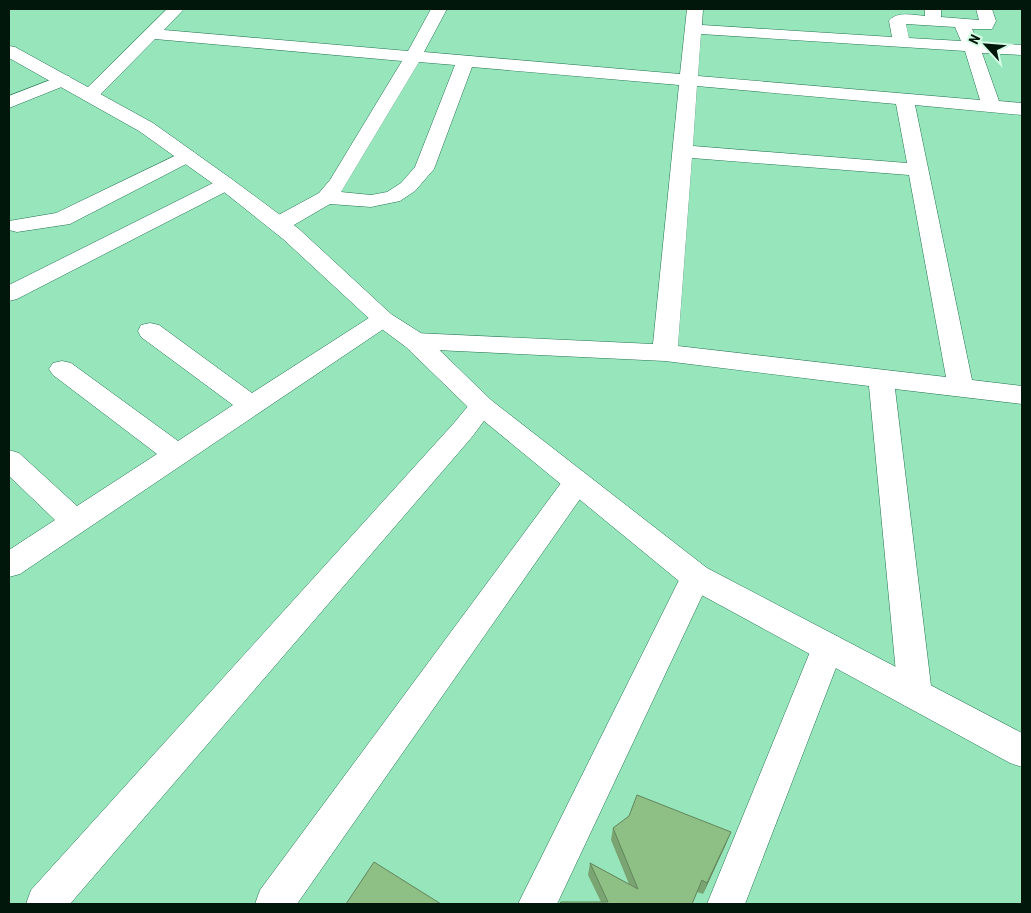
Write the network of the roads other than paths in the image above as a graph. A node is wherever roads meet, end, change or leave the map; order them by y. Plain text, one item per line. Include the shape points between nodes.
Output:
1 (176, 9) edge
2 (439, 9) edge
3 (984, 9) edge
4 (933, 15) edge
5 (694, 19) edge
6 (961, 23) junction
7 (151, 34) junction
8 (902, 42) junction
9 (972, 47) junction
10 (1022, 50) edge
11 (12, 57) edge
12 (413, 57) junction
13 (464, 62) junction
14 (63, 80) junction
15 (689, 81) junction
16 (90, 95) junction
17 (904, 99) junction
18 (9, 103) edge
19 (991, 106) junction
20 (1022, 108) edge
21 (682, 151) junction
22 (187, 156) junction
23 (918, 170) junction
24 (226, 184) junction
25 (326, 197) junction
26 (279, 224) junction
27 (11, 226) edge
28 (9, 294) edge
29 (384, 319) junction
30 (150, 331) dead end
31 (415, 341) junction
32 (664, 353) junction
33 (62, 369) dead end
34 (881, 378) junction
35 (961, 388) junction
36 (1022, 395) edge
37 (251, 405) junction
38 (482, 406) junction
39 (177, 454) junction
40 (9, 460) edge
41 (577, 482) junction
42 (75, 521) junction
43 (9, 565) edge
44 (696, 576) junction
45 (828, 647) junction
46 (915, 694) junction
47 (1022, 751) edge
48 (45, 904) edge
49 (274, 904) edge
50 (537, 904) edge
51 (726, 904) edge

1 - 7 street
2 - 12 street
3 - 6 street via 986,25
4 - 6 street
4 - 8 street via 897,21
5 - 8 street
5 - 15 street
6 - 9 street
7 - 12 street
7 - 16 street
8 - 9 street
9 - 10 street
9 - 19 street
11 - 14 street
12 - 13 street
12 - 25 street via 338,183
13 - 15 street
13 - 25 street via 424,169 408,187 393,196 371,201
14 - 16 street
14 - 18 street
15 - 17 street
15 - 21 street
16 - 22 street via 146,127
17 - 19 street
17 - 23 street
19 - 20 street
21 - 23 street
21 - 32 street
22 - 24 street
22 - 27 street via 62,219
23 - 35 street
24 - 26 street
24 - 28 street
25 - 26 street
26 - 29 street
29 - 31 street
29 - 37 street
30 - 37 street
31 - 32 street
31 - 38 street
32 - 34 street
33 - 39 street
34 - 35 street
34 - 46 street
35 - 36 street
37 - 39 street
38 - 41 street
38 - 48 street
39 - 42 street
40 - 42 street
41 - 44 street
41 - 49 street
42 - 43 street
44 - 45 street
44 - 50 street
45 - 46 street
45 - 51 street
46 - 47 street

